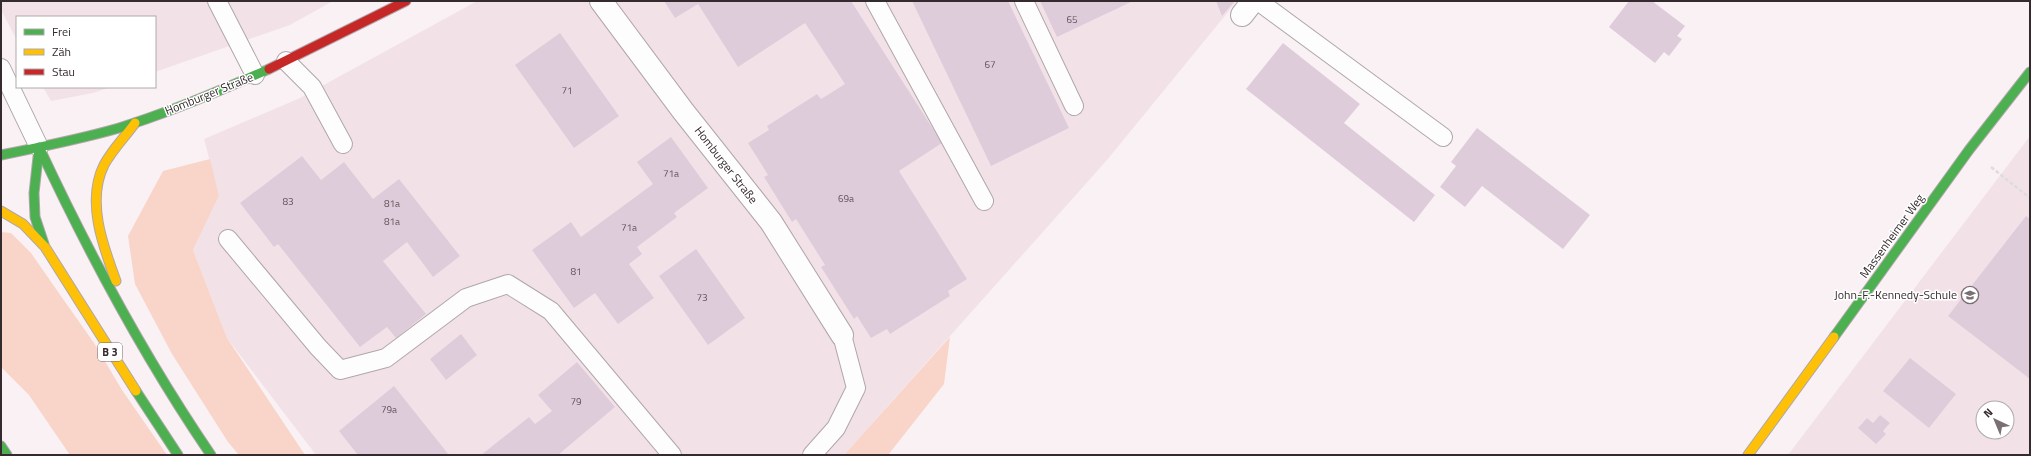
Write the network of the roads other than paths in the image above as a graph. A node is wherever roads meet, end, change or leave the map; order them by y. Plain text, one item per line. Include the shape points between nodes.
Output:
1 (217, 1) edge
2 (406, 1) edge
3 (601, 1) edge
4 (874, 1) edge
5 (1024, 1) edge
6 (1251, 6) edge
7 (286, 61) junction
8 (1, 68) edge
9 (2030, 72) edge
10 (255, 75) junction
11 (1074, 106) dead end
12 (134, 123) junction
13 (1443, 137) dead end
14 (343, 144) dead end
15 (39, 147) junction
16 (1, 155) edge
17 (984, 201) dead end
18 (1, 211) edge
19 (228, 239) dead end
20 (45, 247) junction
21 (842, 335) joint
22 (145, 353) junction
23 (1, 446) edge
24 (7, 455) edge
25 (178, 455) edge
26 (211, 455) edge
27 (672, 455) edge
28 (812, 455) edge
29 (1748, 455) edge

1 - 10 lane
2 - 7 main road, Homburger Straße via 340,37
3 - 21 street, Homburger Straße via 683,111 771,222
4 - 17 lane
5 - 11 lane
6 - 13 lane
7 - 10 main road, Homburger Straße
7 - 14 lane via 312,88
8 - 15 lane
9 - 29 main road, Massenheimer Weg via 1969,150
10 - 12 main road, Homburger Straße
12 - 15 main road, Homburger Straße
12 - 22 main road via 104,166 97,188 98,213 102,239 110,264
15 - 16 main road, Homburger Straße
15 - 20 main road, B 3 via 34,199 35,217
15 - 22 main road via 101,277
18 - 20 main road, B 3 via 23,224
19 - 27 lane via 340,370 386,358 466,298 508,284 551,311
20 - 25 main road, B 3
21 - 28 lane via 856,388 836,428
22 - 26 main road
23 - 24 main road

